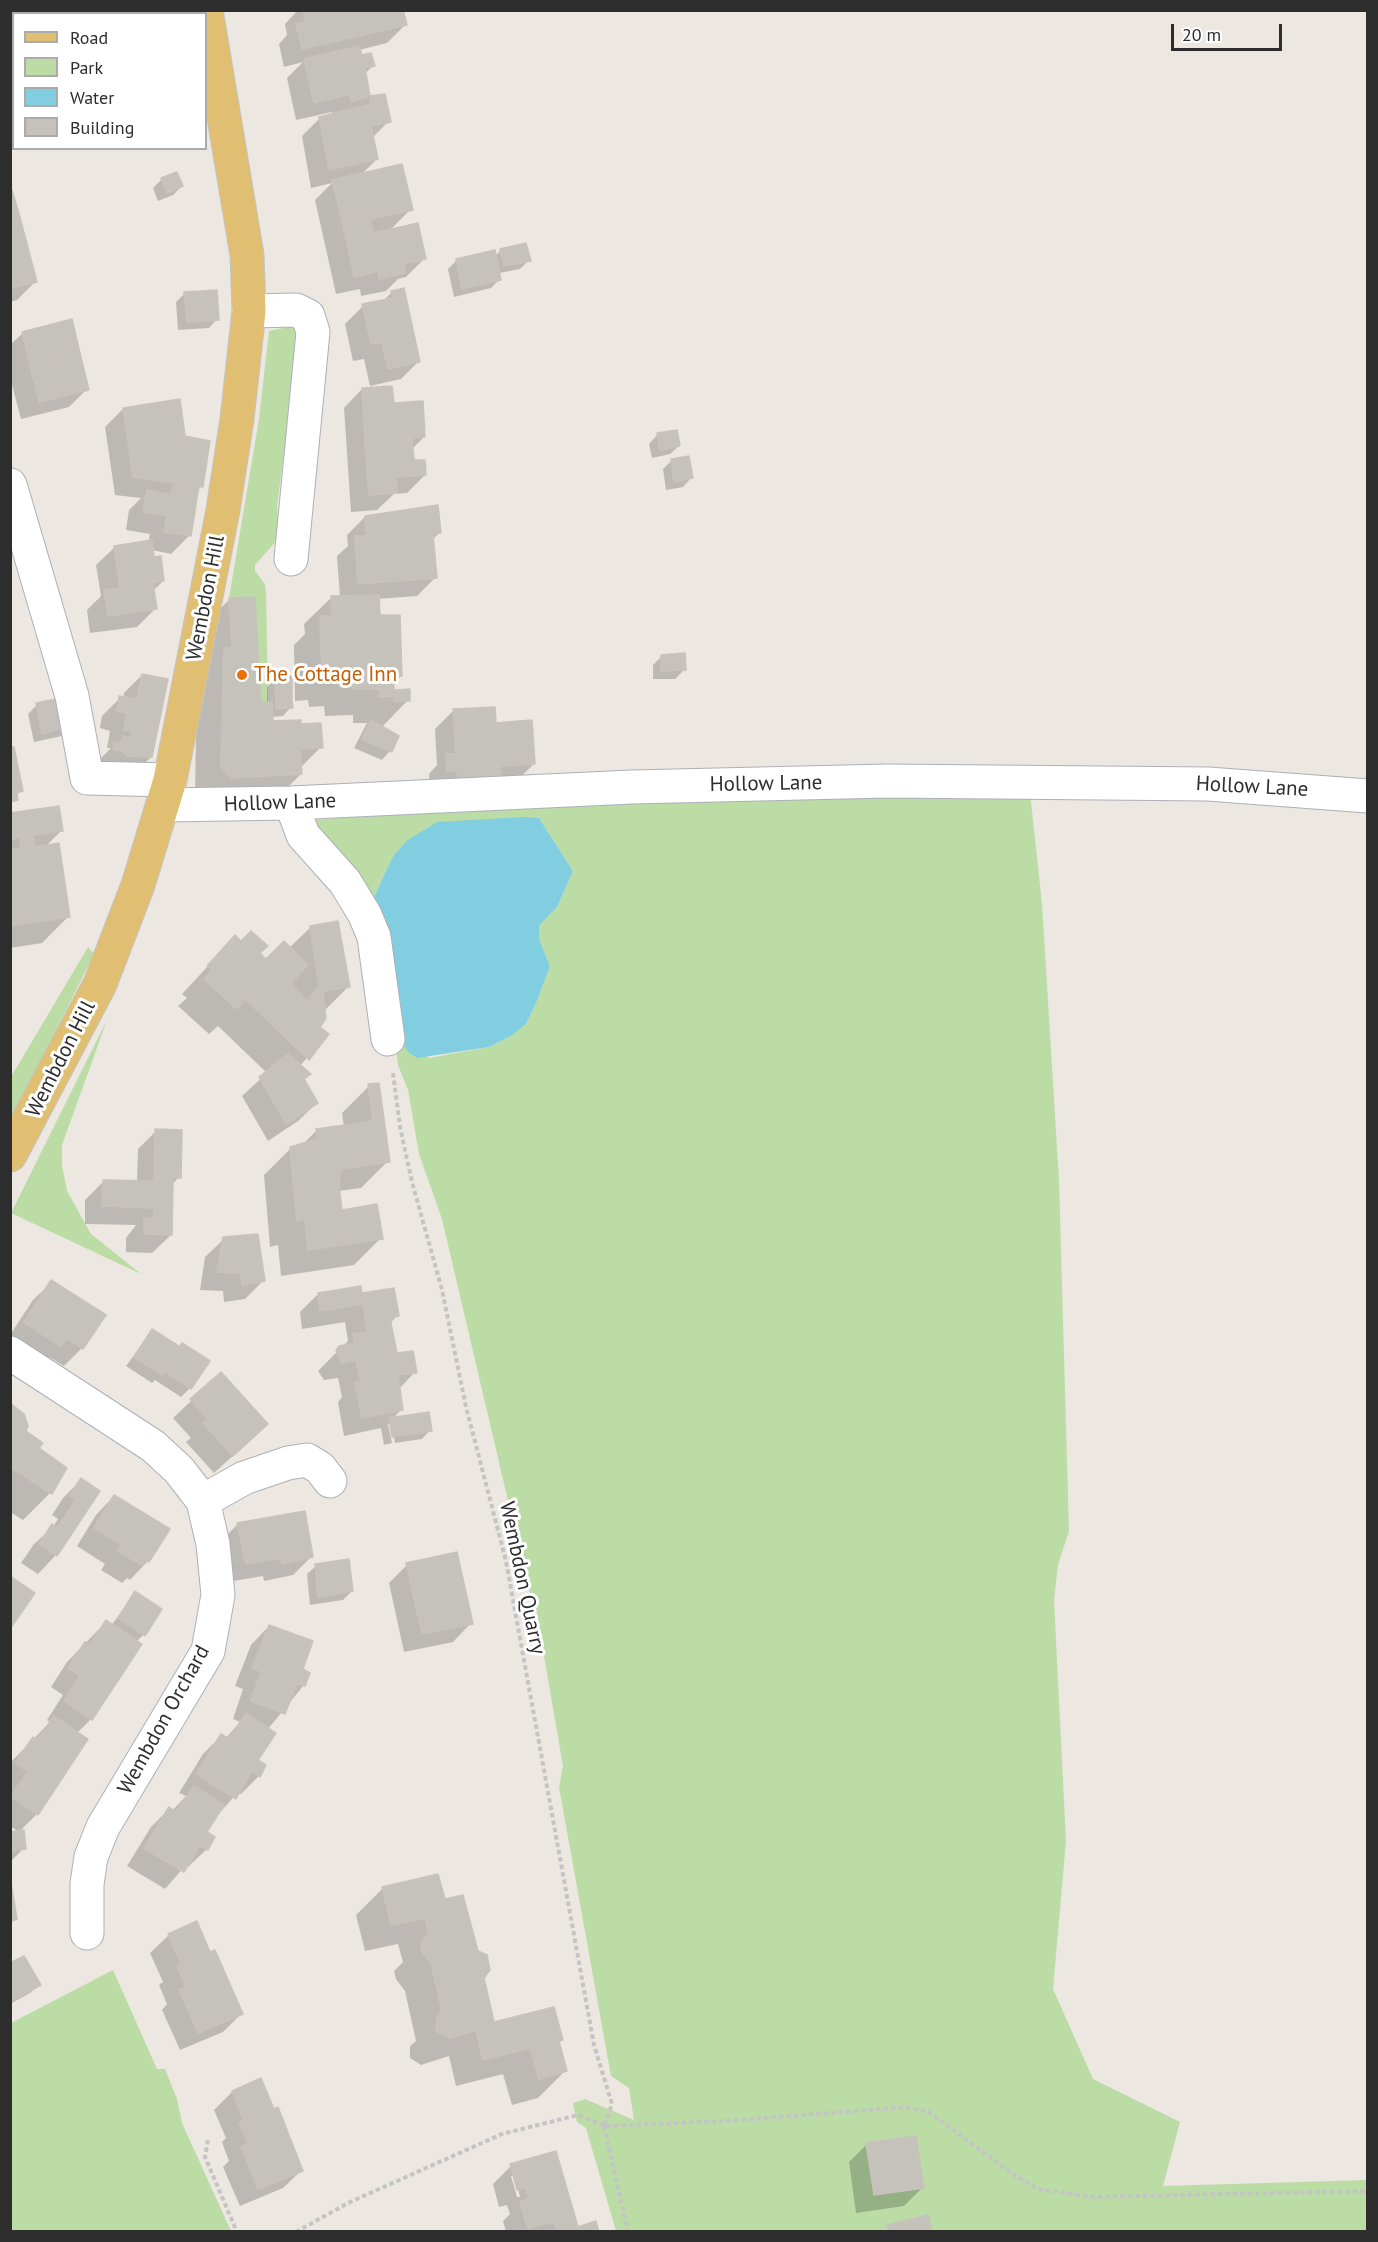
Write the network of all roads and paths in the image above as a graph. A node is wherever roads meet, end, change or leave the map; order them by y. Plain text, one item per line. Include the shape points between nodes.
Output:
1 (207, 16) edge
2 (249, 311) junction
3 (10, 485) edge
4 (291, 559) dead end
5 (167, 793) junction
6 (1368, 795) edge
7 (291, 803) junction
8 (388, 1039) joint
9 (10, 1155) edge
10 (10, 1353) edge
11 (330, 1481) dead end
12 (202, 1501) junction
13 (87, 1933) dead end
14 (604, 2126) junction
15 (208, 2140) dead end
16 (1368, 2191) edge
17 (237, 2232) edge
18 (296, 2232) edge
19 (628, 2232) edge

1 - 2 main road, Wembdon Hill via 240,201
2 - 4 street via 296,310 308,316 313,332
2 - 5 main road, Wembdon Hill via 223,510
3 - 5 street, Hollow Lane via 72,696 87,778
5 - 7 street, Hollow Lane
5 - 9 main road, Wembdon Hill via 138,885 100,984
6 - 7 street, Hollow Lane via 1208,784 887,781 632,787
7 - 8 street via 303,835 345,882 365,915 374,937
8 - 14 path, Wembdon Quarry via 412,1182 440,1280 466,1407 506,1561 594,2045 612,2104
10 - 12 street, Wembdon Orchard via 153,1446 179,1470
11 - 12 street via 320,1467 307,1460 244,1478
12 - 13 street, Wembdon Orchard via 213,1544 218,1595 208,1651 103,1827 91,1857
14 - 16 path via 906,2107 930,2112 1038,2189 1094,2197
14 - 18 path via 578,2115 502,2134 348,2203
14 - 19 path
15 - 17 path via 205,2157

